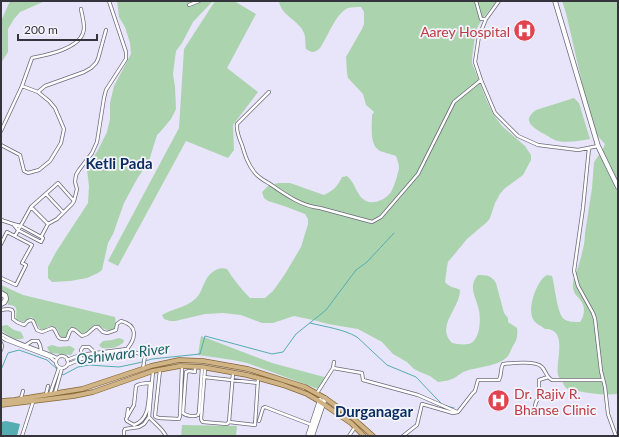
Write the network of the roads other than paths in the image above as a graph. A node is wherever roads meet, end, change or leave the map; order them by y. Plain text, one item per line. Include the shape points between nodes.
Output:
1 (109, 1) edge
2 (199, 1) edge
3 (476, 1) edge
4 (499, 1) edge
5 (556, 1) edge
6 (189, 5) dead end
7 (80, 9) dead end
8 (486, 19) junction
9 (106, 30) dead end
10 (481, 80) junction
11 (22, 86) junction
12 (38, 92) junction
13 (269, 92) dead end
14 (1, 131) edge
15 (1, 145) edge
16 (598, 146) junction
17 (589, 148) junction
18 (618, 187) edge
19 (46, 194) junction
20 (74, 201) junction
21 (31, 207) junction
22 (64, 212) junction
23 (1, 220) edge
24 (13, 224) junction
25 (48, 224) junction
26 (20, 226) junction
27 (18, 230) junction
28 (31, 231) junction
29 (29, 235) junction
30 (15, 236) junction
31 (41, 237) junction
32 (26, 242) junction
33 (1, 244) edge
34 (1, 278) edge
35 (1, 293) edge
36 (1, 304) edge
37 (1, 310) edge
38 (1, 334) edge
39 (132, 335) dead end
40 (1, 337) edge
41 (133, 339) junction
42 (1, 343) edge
43 (26, 346) junction
44 (127, 349) junction
45 (1, 350) edge
46 (41, 352) junction
47 (80, 355) junction
48 (97, 355) junction
49 (57, 358) junction
50 (81, 359) junction
51 (67, 360) junction
52 (56, 362) junction
53 (334, 362) dead end
54 (67, 365) junction
55 (182, 367) junction
56 (203, 368) junction
57 (332, 368) junction
58 (143, 369) junction
59 (60, 370) junction
60 (160, 370) junction
61 (195, 370) junction
62 (153, 371) junction
63 (233, 372) junction
64 (202, 373) junction
65 (204, 377) junction
66 (548, 377) junction
67 (233, 380) junction
68 (258, 380) junction
69 (603, 380) junction
70 (151, 383) junction
71 (48, 386) dead end
72 (22, 391) dead end
73 (317, 393) junction
74 (50, 394) junction
75 (323, 397) junction
76 (21, 399) junction
77 (1, 401) edge
78 (33, 402) junction
79 (321, 402) junction
80 (1, 405) edge
81 (535, 406) dead end
82 (128, 409) dead end
83 (458, 412) junction
84 (149, 417) junction
85 (126, 419) junction
86 (259, 421) dead end
87 (229, 422) junction
88 (314, 426) junction
89 (355, 427) junction
90 (22, 436) edge
91 (124, 436) edge
92 (166, 436) edge
93 (308, 436) edge
94 (312, 436) edge
95 (350, 436) edge
96 (364, 436) edge
97 (373, 436) edge
98 (403, 436) edge
99 (616, 436) edge

1 - 20 street via 126,59 106,90 97,142 76,175 77,189
2 - 6 street
3 - 8 street via 481,19
4 - 8 street
5 - 16 main road
7 - 11 street via 84,28 81,37 63,50 32,58
8 - 10 street via 479,36 474,62
9 - 12 street via 98,59 91,68 44,86
10 - 13 street via 454,102 418,174 381,217 372,222 293,200 256,175 246,158 236,129 237,124
10 - 17 street via 495,113 518,136 538,145 578,150
11 - 12 street
11 - 14 street
12 - 15 street via 54,108 64,129 61,143 50,161 39,170 28,174 24,171 20,155
16 - 17 street
16 - 18 main road
17 - 69 street via 574,271 578,286 595,319
19 - 20 street via 58,183
19 - 21 street
19 - 22 street
20 - 22 street
21 - 25 street
21 - 26 street
22 - 25 street
23 - 24 street
24 - 26 street
24 - 27 street
25 - 31 street
26 - 27 street
26 - 28 street
27 - 29 street
27 - 30 street
28 - 29 street
28 - 31 street
29 - 31 street via 41,242
29 - 32 street
30 - 32 street
30 - 33 street via 7,232
32 - 34 street via 32,245 22,264 26,265 16,285
35 - 36 street via 5,299
37 - 41 street via 12,310 13,319 24,325 28,321 33,321 37,330 42,332 52,328 62,340 67,339 72,329 82,336 95,326 107,333 116,330 117,324 121,321 134,331
38 - 43 street
39 - 41 street
40 - 43 street
41 - 44 street
42 - 45 street
43 - 46 street
43 - 46 street via 32,341 38,341
44 - 48 street
44 - 58 street via 145,355
46 - 49 street
46 - 52 street
47 - 48 street
47 - 48 street via 85,346
47 - 50 street
47 - 51 street
48 - 50 street
49 - 51 street
49 - 52 street
50 - 54 street
51 - 54 street
52 - 59 street
53 - 57 street
54 - 59 street
55 - 60 main road
55 - 60 street via 179,419 155,416
55 - 61 main road
56 - 61 main road
56 - 63 main road
56 - 64 street
56 - 65 street
57 - 73 street
57 - 83 street via 362,373 363,380 418,395
58 - 73 main road via 178,360 203,361 248,369
58 - 74 main road via 82,389
59 - 74 street
59 - 74 street
60 - 62 main road
61 - 64 street
61 - 64 street via 186,372 184,414 198,415
62 - 70 street
62 - 78 main road via 95,392
63 - 67 street
63 - 68 main road
65 - 67 street
65 - 87 street via 202,421 227,424
66 - 69 street via 552,380
66 - 81 street via 539,380 539,397
66 - 83 street via 542,366 535,363 503,364 500,378 478,380 475,391
67 - 68 street
67 - 87 street
68 - 79 main road via 283,385
68 - 87 street via 255,425
69 - 99 street via 608,414
70 - 84 street
70 - 85 street via 137,385 134,405
70 - 85 street via 145,416 135,425
71 - 74 street
72 - 76 street
73 - 75 main road
74 - 76 main road
75 - 79 main road
75 - 97 main road
76 - 77 main road
78 - 80 main road
78 - 90 street
79 - 88 main road
79 - 89 main road
82 - 85 street
83 - 98 street via 453,414 422,404 417,425
84 - 91 street via 139,427 125,429
84 - 92 street
86 - 88 street via 265,407
88 - 93 main road
88 - 94 main road
89 - 95 street
89 - 96 main road

